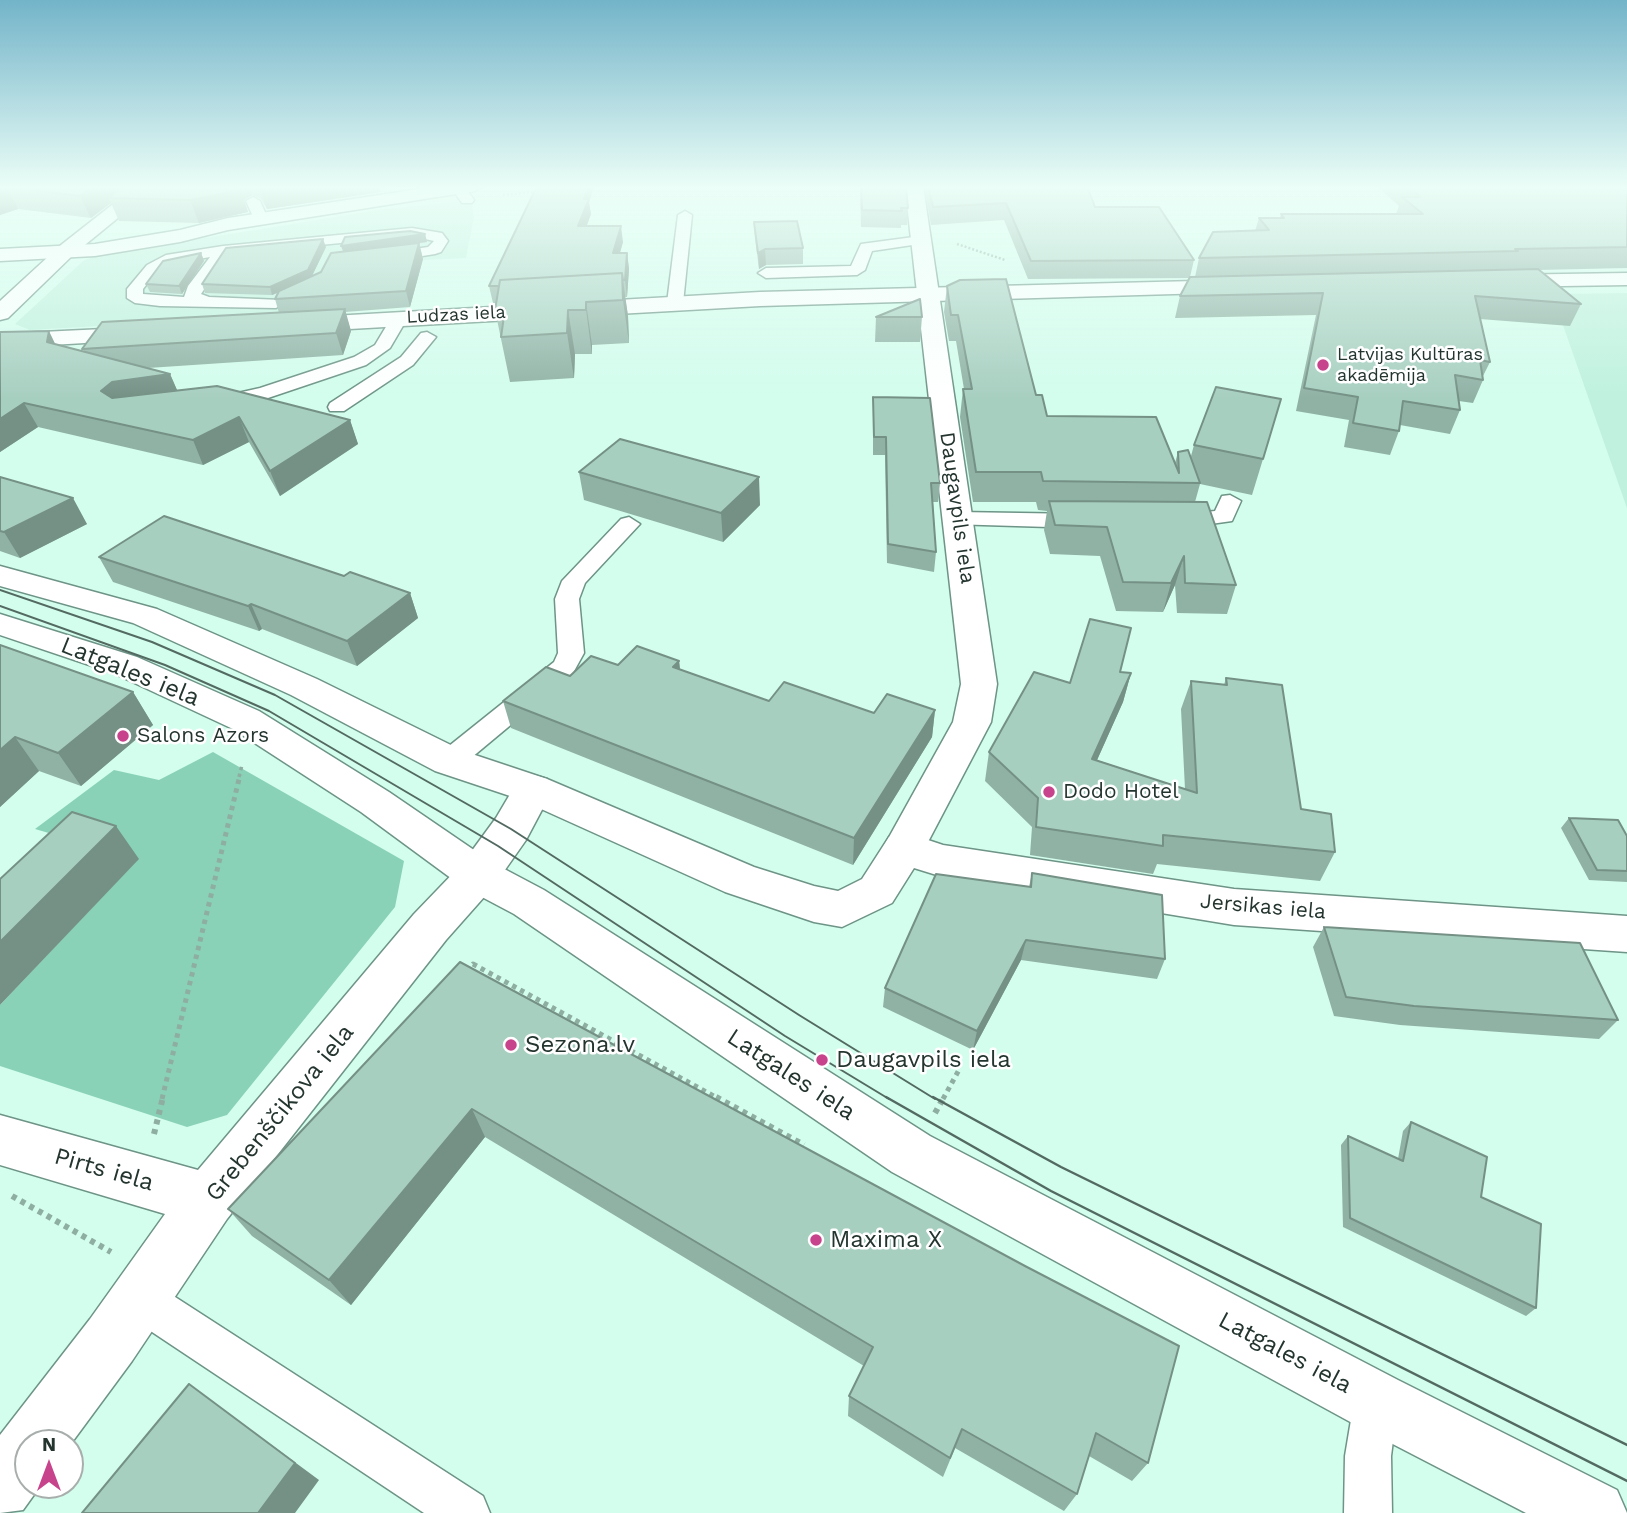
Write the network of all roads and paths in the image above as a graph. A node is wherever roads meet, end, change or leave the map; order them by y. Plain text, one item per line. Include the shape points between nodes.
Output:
1 (60, 257) edge
2 (185, 257) edge
3 (218, 257) edge
4 (386, 257) edge
5 (680, 257) edge
6 (862, 257) edge
7 (922, 257) edge
8 (991, 257) edge
9 (367, 259) edge
10 (1013, 263) dead end
11 (766, 273) edge
12 (1627, 279) edge
13 (1478, 282) edge
14 (1263, 286) edge
15 (927, 294) junction
16 (203, 300) junction
17 (675, 303) junction
18 (277, 311) joint
19 (0, 313) edge
20 (400, 319) junction
21 (169, 332) edge
22 (427, 337) dead end
23 (0, 341) edge
24 (360, 361) junction
25 (390, 373) junction
26 (194, 406) edge
27 (337, 407) dead end
28 (1230, 501) dead end
29 (958, 519) junction
30 (1110, 522) edge
31 (1151, 522) edge
32 (629, 524) dead end
33 (0, 576) edge
34 (0, 624) edge
35 (244, 755) dead end
36 (449, 761) junction
37 (533, 789) junction
38 (904, 848) junction
39 (478, 875) junction
40 (1627, 934) edge
41 (473, 964) dead end
42 (564, 1014) junction
43 (556, 1024) edge
44 (0, 1140) edge
45 (811, 1148) edge
46 (130, 1177) junction
47 (208, 1200) junction
48 (140, 1298) junction
49 (1376, 1402) junction
50 (43, 1429) edge
51 (14, 1468) edge
52 (0, 1487) edge
53 (441, 1507) edge
54 (1368, 1513) edge
55 (1594, 1513) edge

1 - 19 street
2 - 16 lane via 152,268 135,289 135,298
3 - 16 lane via 192,296
4 - 9 lane
5 - 17 lane
6 - 11 lane via 857,270
7 - 15 street, Daugavpils iela
8 - 10 path
12 - 13 street
14 - 15 street, Ludzas iela
15 - 17 street, Ludzas iela
15 - 29 street, Daugavpils iela
16 - 18 lane
17 - 20 street, Ludzas iela
18 - 20 street, Ludzas iela
20 - 24 lane via 381,348
21 - 23 street
22 - 25 lane via 419,350
24 - 25 lane
24 - 26 lane via 265,393
25 - 27 lane
28 - 31 lane via 1224,516
29 - 30 lane
29 - 38 street, Daugavpils iela via 979,684 972,722
32 - 36 lane via 574,581 567,599 571,653 564,667
33 - 36 street via 145,616 304,687
34 - 39 street, Latgales iela via 125,665 246,720
35 - 46 path via 152,1141
36 - 37 street
37 - 38 street, Daugavpils iela via 764,890 842,909 877,891
37 - 39 street, Grebenščikova iela
38 - 40 street, Jersikas iela via 943,861 1234,907
39 - 47 street, Grebenščikova iela via 430,927
39 - 49 street, Latgales iela via 529,902 911,1154
41 - 42 path
42 - 43 path
42 - 45 path
44 - 46 street, Pirts iela
46 - 47 street, Pirts iela
47 - 48 street, Grebenščikova iela
48 - 50 street, Grebenščikova iela
48 - 53 lane
49 - 54 lane via 1368,1455
49 - 55 street, Latgales iela
51 - 52 street

